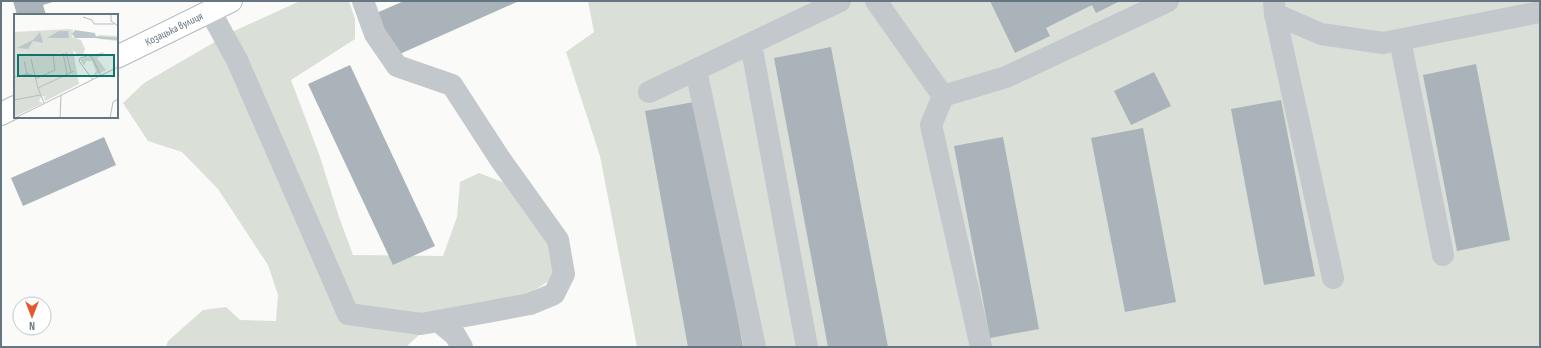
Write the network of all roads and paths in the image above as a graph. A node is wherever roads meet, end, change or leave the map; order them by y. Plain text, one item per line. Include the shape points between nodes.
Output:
1 (231, 1) edge
2 (363, 1) edge
3 (840, 1) edge
4 (876, 1) edge
5 (1168, 1) edge
6 (1274, 7) edge
7 (210, 11) junction
8 (1540, 12) edge
9 (1400, 40) junction
10 (751, 44) junction
11 (118, 57) edge
12 (696, 70) junction
13 (649, 92) dead end
14 (943, 96) junction
15 (14, 108) edge
16 (1, 114) edge
17 (1443, 254) dead end
18 (1333, 278) dead end
19 (438, 321) junction
20 (462, 347) edge
21 (755, 347) edge
22 (807, 347) edge
23 (981, 347) edge

1 - 7 main road, Козацька вулиця
2 - 19 lane via 375,34 397,66 452,85 500,159 558,240 564,274 554,294 530,304
3 - 10 lane
4 - 14 lane
5 - 14 lane via 1006,77
6 - 9 lane via 1321,34 1383,43
6 - 18 lane
7 - 11 main road, Козацька вулиця
7 - 19 lane via 237,60 348,314 421,324
8 - 9 lane
9 - 17 lane
10 - 12 lane
10 - 22 lane
12 - 13 lane
12 - 21 lane
14 - 23 lane via 931,125
15 - 16 main road
19 - 20 lane via 455,334

